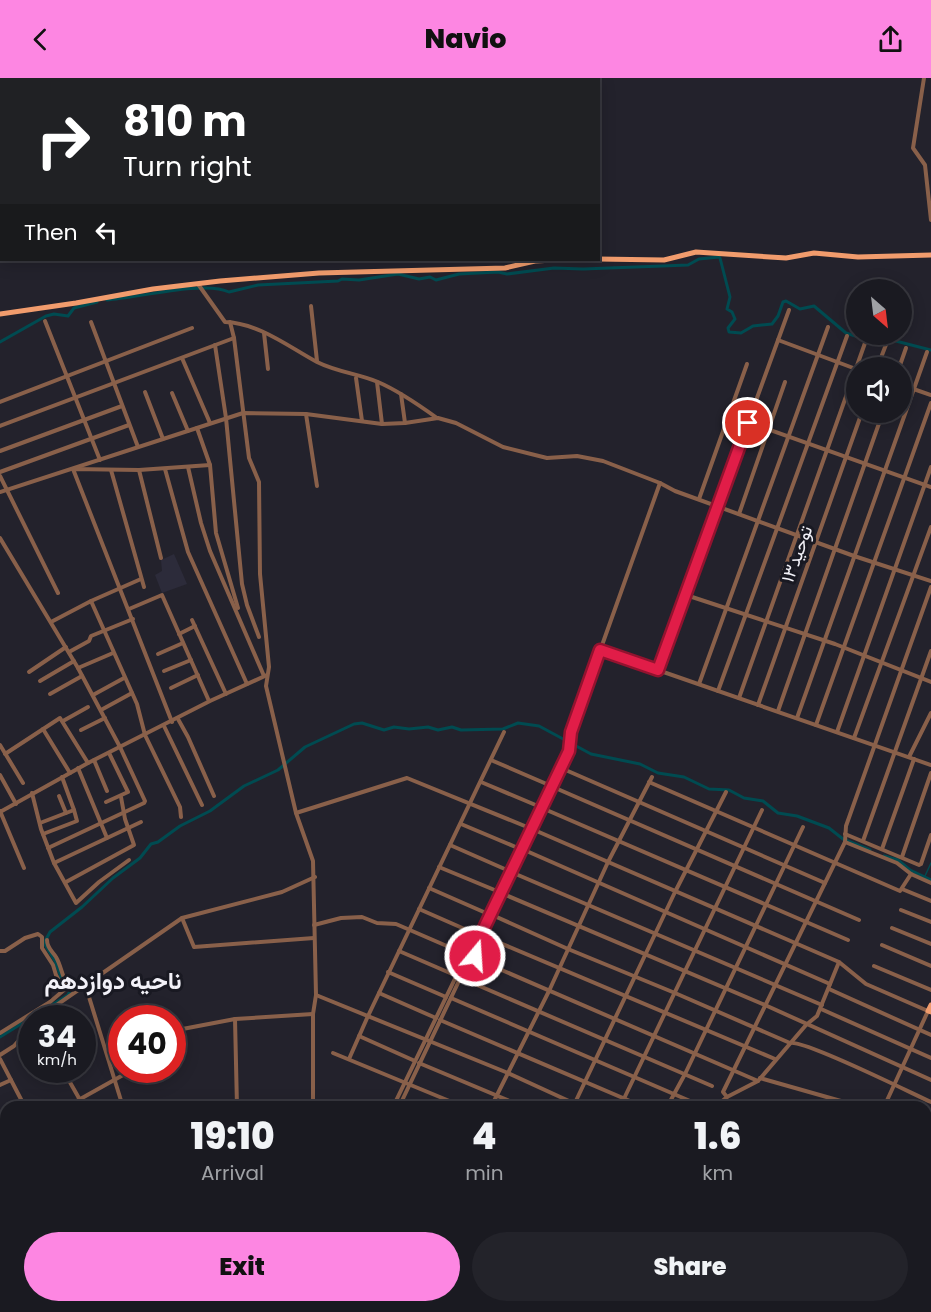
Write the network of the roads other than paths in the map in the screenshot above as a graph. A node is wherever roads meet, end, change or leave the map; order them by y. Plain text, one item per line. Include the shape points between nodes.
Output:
1 (924, 78) edge
2 (931, 220) edge
3 (931, 255) edge
4 (600, 259) edge
5 (535, 261) edge
6 (198, 284) junction
7 (311, 306) dead end
8 (789, 310) dead end
9 (0, 314) edge
10 (45, 321) dead end
11 (91, 322) dead end
12 (231, 322) junction
13 (828, 327) dead end
14 (192, 328) dead end
15 (264, 333) junction
16 (234, 338) junction
17 (846, 339) edge
18 (778, 340) junction
19 (215, 345) junction
20 (906, 348) dead end
21 (927, 352) dead end
22 (817, 355) junction
23 (182, 357) junction
24 (903, 357) edge
25 (104, 361) junction
26 (317, 362) junction
27 (837, 362) junction
28 (747, 364) dead end
29 (846, 365) edge
30 (268, 369) dead end
31 (67, 376) junction
32 (356, 378) dead end
33 (377, 381) junction
34 (785, 382) dead end
35 (113, 384) junction
36 (914, 388) junction
37 (145, 392) dead end
38 (172, 393) dead end
39 (401, 394) junction
40 (931, 395) edge
41 (846, 397) edge
42 (75, 398) junction
43 (0, 402) edge
44 (931, 404) edge
45 (122, 406) junction
46 (243, 412) junction
47 (306, 414) junction
48 (728, 415) junction
49 (226, 418) junction
50 (438, 418) junction
51 (84, 420) junction
52 (362, 421) junction
53 (210, 423) junction
54 (405, 423) junction
55 (748, 423) junction
56 (858, 423) edge
57 (879, 423) edge
58 (382, 424) junction
59 (129, 425) junction
60 (0, 426) edge
61 (197, 428) junction
62 (768, 430) junction
63 (188, 431) junction
64 (788, 438) junction
65 (92, 439) junction
66 (163, 439) junction
67 (808, 445) junction
68 (138, 447) junction
69 (0, 451) edge
70 (827, 451) junction
71 (847, 457) junction
72 (100, 460) junction
73 (865, 464) junction
74 (210, 465) junction
75 (188, 467) junction
76 (931, 467) edge
77 (73, 469) junction
78 (165, 469) junction
79 (111, 470) junction
80 (139, 470) junction
81 (885, 471) junction
82 (0, 474) edge
83 (904, 478) junction
84 (660, 483) junction
85 (925, 485) junction
86 (317, 486) dead end
87 (931, 487) edge
88 (6, 490) junction
89 (0, 492) edge
90 (699, 499) junction
91 (718, 506) junction
92 (738, 514) junction
93 (758, 521) junction
94 (931, 527) edge
95 (777, 528) junction
96 (796, 535) junction
97 (0, 538) edge
98 (816, 542) junction
99 (835, 549) junction
100 (854, 556) junction
101 (161, 558) dead end
102 (874, 562) junction
103 (894, 568) junction
104 (914, 574) junction
105 (141, 579) junction
106 (931, 581) edge
107 (144, 587) dead end
108 (931, 587) edge
109 (120, 588) junction
110 (58, 593) dead end
111 (686, 595) junction
112 (91, 601) junction
113 (247, 605) junction
114 (236, 608) junction
115 (129, 609) junction
116 (727, 609) junction
117 (746, 615) junction
118 (133, 619) junction
119 (192, 620) dead end
120 (51, 622) junction
121 (766, 622) junction
122 (195, 626) junction
123 (784, 628) junction
124 (104, 631) junction
125 (179, 634) junction
126 (805, 635) junction
127 (259, 637) dead end
128 (824, 641) junction
129 (183, 643) junction
130 (66, 647) junction
131 (844, 648) junction
132 (600, 650) junction
133 (931, 651) edge
134 (69, 652) junction
135 (113, 653) junction
136 (158, 654) dead end
137 (863, 655) junction
138 (191, 660) junction
139 (74, 661) junction
140 (883, 662) junction
141 (78, 668) junction
142 (658, 670) junction
143 (902, 670) junction
144 (164, 671) dead end
145 (29, 672) dead end
146 (198, 675) junction
147 (82, 676) junction
148 (266, 676) junction
149 (124, 678) junction
150 (921, 678) junction
151 (40, 681) dead end
152 (931, 682) edge
153 (247, 684) junction
154 (699, 684) junction
155 (171, 688) dead end
156 (718, 691) junction
157 (132, 693) junction
158 (50, 694) dead end
159 (226, 694) junction
160 (93, 695) junction
161 (739, 698) junction
162 (210, 701) junction
163 (758, 705) junction
164 (88, 708) dead end
165 (101, 710) junction
166 (777, 711) junction
167 (931, 713) edge
168 (105, 718) junction
169 (797, 718) junction
170 (178, 719) junction
171 (63, 722) junction
172 (172, 722) junction
173 (816, 725) junction
174 (164, 726) junction
175 (43, 729) junction
176 (81, 730) dead end
177 (504, 732) dead end
178 (837, 732) junction
179 (145, 735) junction
180 (855, 738) junction
181 (0, 745) edge
182 (568, 745) junction
183 (875, 746) junction
184 (120, 747) junction
185 (109, 753) junction
186 (895, 753) junction
187 (5, 754) junction
188 (912, 758) junction
189 (94, 760) junction
190 (491, 760) junction
191 (88, 763) junction
192 (930, 763) edge
193 (78, 768) junction
194 (561, 768) junction
195 (70, 772) junction
196 (931, 773) edge
197 (0, 775) edge
198 (62, 777) junction
199 (652, 777) dead end
200 (481, 782) junction
201 (649, 782) junction
202 (23, 783) dead end
203 (551, 786) junction
204 (107, 791) dead end
205 (726, 792) dead end
206 (32, 793) junction
207 (59, 795) dead end
208 (214, 796) dead end
209 (121, 797) junction
210 (106, 802) dead end
211 (639, 803) junction
212 (16, 804) junction
213 (471, 804) junction
214 (202, 805) dead end
215 (540, 807) junction
216 (74, 810) junction
217 (762, 810) dead end
218 (716, 811) junction
219 (0, 812) edge
220 (66, 813) junction
221 (124, 813) junction
222 (296, 813) junction
223 (181, 817) dead end
224 (628, 821) junction
225 (141, 822) dead end
226 (40, 823) junction
227 (101, 823) junction
228 (461, 824) junction
229 (803, 827) dead end
230 (128, 828) junction
231 (530, 828) junction
232 (753, 828) junction
233 (706, 832) junction
234 (43, 834) junction
235 (845, 834) junction
236 (931, 835) edge
237 (107, 838) junction
238 (619, 841) junction
239 (863, 841) junction
240 (845, 842) junction
241 (450, 845) junction
242 (793, 845) junction
243 (48, 848) junction
244 (745, 848) junction
245 (520, 849) junction
246 (882, 849) junction
247 (696, 850) junction
248 (902, 857) junction
249 (129, 860) dead end
250 (608, 862) junction
251 (54, 863) junction
252 (834, 863) junction
253 (784, 865) junction
254 (439, 867) junction
255 (735, 867) junction
256 (24, 868) dead end
257 (686, 870) junction
258 (509, 871) junction
259 (911, 874) junction
260 (315, 877) junction
261 (66, 882) junction
262 (825, 883) junction
263 (931, 883) edge
264 (599, 884) junction
265 (775, 884) junction
266 (726, 887) junction
267 (429, 888) junction
268 (902, 889) junction
269 (499, 892) junction
270 (675, 892) junction
271 (931, 901) edge
272 (815, 902) junction
273 (590, 904) junction
274 (766, 904) junction
275 (419, 909) junction
276 (715, 909) junction
277 (901, 910) dead end
278 (666, 912) junction
279 (488, 913) junction
280 (182, 918) junction
281 (859, 920) dead end
282 (806, 922) junction
283 (931, 922) edge
284 (314, 925) junction
285 (579, 926) junction
286 (756, 926) junction
287 (892, 928) dead end
288 (706, 930) junction
289 (408, 931) junction
290 (656, 933) junction
291 (478, 934) junction
292 (314, 938) junction
293 (47, 940) dead end
294 (848, 940) dead end
295 (796, 943) junction
296 (931, 944) edge
297 (882, 945) dead end
298 (746, 947) junction
299 (568, 950) junction
300 (0, 951) edge
301 (399, 951) junction
302 (471, 951) junction
303 (695, 951) junction
304 (463, 953) junction
305 (645, 955) junction
306 (474, 958) junction
307 (466, 961) junction
308 (840, 962) junction
309 (786, 965) junction
310 (874, 966) dead end
311 (931, 966) edge
312 (736, 967) junction
313 (558, 969) junction
314 (685, 971) junction
315 (388, 972) junction
316 (459, 977) junction
317 (634, 978) junction
318 (85, 984) junction
319 (776, 985) junction
320 (830, 986) junction
321 (725, 988) junction
322 (931, 990) edge
323 (75, 991) junction
324 (549, 991) junction
325 (379, 992) junction
326 (675, 993) junction
327 (316, 995) junction
328 (449, 997) junction
329 (625, 998) junction
330 (56, 1005) edge
331 (765, 1005) junction
332 (931, 1005) edge
333 (821, 1007) junction
334 (715, 1011) junction
335 (539, 1012) junction
336 (930, 1012) edge
337 (313, 1014) junction
338 (665, 1014) junction
339 (368, 1016) junction
340 (235, 1019) junction
341 (438, 1019) junction
342 (615, 1020) junction
343 (806, 1025) junction
344 (186, 1028) edge
345 (755, 1028) junction
346 (920, 1030) junction
347 (705, 1031) junction
348 (528, 1032) junction
349 (0, 1033) edge
350 (931, 1035) edge
351 (359, 1036) junction
352 (654, 1037) junction
353 (428, 1040) junction
354 (606, 1040) junction
355 (18, 1041) edge
356 (790, 1043) junction
357 (745, 1048) junction
358 (911, 1049) junction
359 (518, 1052) junction
360 (333, 1053) dead end
361 (694, 1053) junction
362 (645, 1056) junction
363 (0, 1057) edge
364 (931, 1058) edge
365 (349, 1059) junction
366 (775, 1059) junction
367 (595, 1060) junction
368 (108, 1061) edge
369 (417, 1062) junction
370 (903, 1068) junction
371 (735, 1070) junction
372 (508, 1073) junction
373 (686, 1074) junction
374 (633, 1077) junction
375 (11, 1080) junction
376 (759, 1080) junction
377 (931, 1080) edge
378 (585, 1081) junction
379 (70, 1083) edge
380 (109, 1083) edge
381 (117, 1083) edge
382 (407, 1083) junction
383 (0, 1085) edge
384 (712, 1086) dead end
385 (894, 1086) junction
386 (673, 1094) junction
387 (498, 1095) junction
388 (727, 1097) junction
389 (624, 1098) junction
390 (80, 1100) joint
391 (23, 1101) edge
392 (122, 1101) edge
393 (237, 1101) edge
394 (313, 1101) edge
395 (396, 1101) edge
396 (401, 1101) edge
397 (450, 1101) edge
398 (494, 1101) edge
399 (511, 1101) edge
400 (566, 1101) edge
401 (576, 1101) edge
402 (623, 1101) edge
403 (631, 1101) edge
404 (670, 1101) edge
405 (690, 1101) edge
406 (722, 1101) edge
407 (839, 1101) edge
408 (887, 1101) edge
409 (929, 1101) edge

1 - 2 street via 913,148 925,165
3 - 4 main road via 858,257 814,253 786,258 696,252 664,260
5 - 6 main road via 505,268 319,273
6 - 9 main road
6 - 12 street via 218,314 225,322
7 - 26 street
8 - 18 street
10 - 31 street
11 - 25 street
12 - 15 street
12 - 16 street
13 - 22 street
14 - 25 street
15 - 26 street
15 - 30 street
16 - 19 street
16 - 46 street
17 - 27 street
18 - 22 street
18 - 55 street
19 - 23 street
19 - 49 street
20 - 24 street
21 - 36 street
22 - 27 street
22 - 64 street
23 - 35 street
23 - 53 street
25 - 31 street
25 - 35 street
26 - 33 street
27 - 29 street
27 - 67 street
28 - 48 street
31 - 42 street
31 - 43 street
32 - 52 street
33 - 39 street
33 - 58 street
34 - 62 street
35 - 42 street
35 - 45 street
36 - 40 street
36 - 81 street
37 - 66 street
38 - 63 street
39 - 50 street
39 - 54 street
41 - 70 street
42 - 51 street
42 - 60 street
44 - 83 street
45 - 51 street
45 - 59 street
46 - 47 street
46 - 49 street
46 - 148 street via 249,458 259,482 260,574 269,667
47 - 52 street
47 - 86 street
48 - 55 street
48 - 90 street
49 - 53 street
49 - 113 street
50 - 54 street
50 - 84 street via 503,447 547,458 578,456 603,461
51 - 65 street
51 - 69 street
52 - 58 street
53 - 61 street
54 - 58 street
55 - 62 street
55 - 91 street
56 - 71 street, توحید۱۳
57 - 73 street
59 - 65 street
59 - 68 street
61 - 63 street
61 - 74 street
62 - 64 street
62 - 92 street
63 - 66 street
64 - 67 street
64 - 93 street
65 - 72 street
65 - 82 street
66 - 68 street
67 - 70 street
67 - 95 street
68 - 72 street
70 - 71 street
70 - 96 street
71 - 73 street
71 - 98 street, توحید۱۳
72 - 77 street
73 - 81 street
73 - 99 street
74 - 75 street
74 - 114 street via 216,529
75 - 78 street
75 - 114 street via 204,532
76 - 85 street
77 - 79 street
77 - 88 street
77 - 109 street
78 - 80 street
78 - 153 street via 188,552
79 - 80 street
79 - 105 street
80 - 101 street
81 - 83 street
81 - 100 street
82 - 88 street
83 - 85 street
83 - 102 street
84 - 90 street
84 - 132 street
85 - 87 street
85 - 103 street
88 - 89 street
88 - 110 street
90 - 91 street
91 - 92 street
91 - 111 street
92 - 93 street
93 - 95 street
93 - 116 street
94 - 104 street
95 - 96 street
95 - 117 street
96 - 98 street
96 - 121 street
97 - 120 street
98 - 99 street
98 - 123 street, توحید۱۳
99 - 100 street
99 - 126 street
100 - 102 street
100 - 128 street
102 - 103 street
102 - 131 street
103 - 104 street
103 - 137 street
104 - 106 street
104 - 140 street
105 - 107 street
105 - 109 street
108 - 143 street
109 - 112 street
109 - 115 street
111 - 116 street
111 - 142 street
112 - 120 street
112 - 124 street
113 - 114 street
113 - 127 street
114 - 148 street
115 - 118 street
115 - 125 street via 162,595
116 - 117 street
116 - 154 street
117 - 121 street
117 - 156 street
118 - 124 street
118 - 172 street
119 - 122 street
120 - 130 street
121 - 123 street
121 - 161 street
122 - 125 street
122 - 159 street
123 - 126 street
123 - 163 street, توحید۱۳
124 - 134 street
124 - 135 street
125 - 129 street
126 - 128 street
126 - 166 street
128 - 131 street
128 - 169 street
129 - 136 street
129 - 138 street
130 - 134 street
130 - 145 street
131 - 137 street
131 - 173 street
132 - 142 street
132 - 182 street
133 - 150 street
134 - 139 street
135 - 141 street
135 - 149 street
137 - 140 street
137 - 178 street
138 - 144 street
138 - 146 street
139 - 141 street
139 - 151 street
140 - 143 street
140 - 180 street
141 - 147 street
142 - 154 street
143 - 150 street
143 - 183 street
146 - 155 street
146 - 162 street
147 - 158 street
147 - 160 street
148 - 153 street
148 - 222 street
149 - 157 street
149 - 160 street
150 - 152 street
150 - 186 street
153 - 159 street
154 - 156 street
156 - 161 street
157 - 165 street
157 - 179 street
159 - 162 street
160 - 165 street
161 - 163 street
162 - 170 street
163 - 166 street
164 - 171 street
165 - 168 street
166 - 169 street
167 - 188 street
168 - 176 street
168 - 184 street
169 - 173 street
170 - 172 street
170 - 208 street
171 - 175 street via 60,718
171 - 191 street
172 - 174 street
173 - 178 street
174 - 179 street
174 - 214 street
175 - 187 street
175 - 195 street
177 - 190 street
178 - 180 street
179 - 184 street
179 - 223 street via 180,807
180 - 183 street
181 - 187 street
182 - 194 street
182 - 203 street
183 - 186 street
183 - 235 street
184 - 185 street
184 - 221 street via 145,802
185 - 189 street
185 - 209 street via 128,791
186 - 188 street
186 - 239 street
187 - 202 street
188 - 192 street
188 - 246 street
189 - 191 street
189 - 204 street
190 - 200 street
190 - 203 street
191 - 193 street
193 - 195 street
193 - 227 street
194 - 203 street
194 - 211 street
195 - 198 street
196 - 248 street
197 - 212 street
198 - 206 street
198 - 216 street
199 - 201 street
200 - 213 street
200 - 215 street
201 - 211 street
201 - 218 street
203 - 215 street
203 - 224 street
205 - 218 street
206 - 212 street
206 - 226 street
207 - 220 street
209 - 210 street
209 - 221 street
211 - 224 street
211 - 233 street
212 - 219 street
213 - 222 street via 407,778
213 - 228 street
213 - 231 street
215 - 231 street
215 - 238 street
216 - 220 street
216 - 234 street via 78,821
217 - 232 street
218 - 232 street
218 - 233 street
219 - 256 street
220 - 226 street
221 - 227 street
221 - 230 street
222 - 260 street via 314,861
224 - 238 street
224 - 247 street
225 - 230 street
226 - 234 street
227 - 237 street
227 - 243 street
228 - 241 street
228 - 245 street
229 - 242 street
230 - 237 street
230 - 261 street via 134,845
231 - 245 street
231 - 250 street
232 - 242 street
232 - 244 street
233 - 244 street
233 - 247 street
234 - 243 street
235 - 239 street
235 - 240 street
236 - 248 street via 921,865
237 - 251 street
238 - 250 street
238 - 257 street
239 - 246 street
240 - 252 street
240 - 259 street via 897,863
241 - 254 street
241 - 258 street
242 - 252 street
242 - 253 street
243 - 251 street
244 - 253 street
244 - 255 street
245 - 258 street
245 - 264 street
246 - 248 street
247 - 255 street
247 - 257 street
249 - 261 street via 77,904
250 - 264 street
250 - 270 street
251 - 261 street
252 - 262 street
252 - 268 street
253 - 262 street
253 - 265 street
254 - 267 street
254 - 269 street
255 - 265 street
255 - 266 street
257 - 266 street
257 - 270 street
258 - 269 street
258 - 273 street
259 - 263 street
259 - 268 street
260 - 280 street via 282,892
260 - 284 street
262 - 272 street
264 - 273 street
264 - 278 street
265 - 272 street
265 - 274 street
266 - 274 street
266 - 276 street
267 - 275 street
267 - 279 street
268 - 271 street
269 - 279 street
269 - 285 street
270 - 276 street
270 - 278 street
272 - 281 street
272 - 282 street
273 - 285 street
273 - 290 street
274 - 282 street
274 - 286 street
275 - 289 street
275 - 291 street
276 - 286 street
276 - 288 street
277 - 283 street
278 - 288 street
278 - 290 street
279 - 291 street
279 - 299 street
280 - 292 street via 194,947
280 - 318 street
282 - 294 street
282 - 295 street
284 - 289 street via 357,916 396,924
284 - 292 street
285 - 299 street
285 - 305 street
286 - 295 street
286 - 298 street
287 - 296 street
288 - 298 street
288 - 303 street
289 - 301 street
289 - 304 street
290 - 303 street
290 - 305 street
291 - 302 street
291 - 313 street
292 - 327 street
293 - 323 street via 63,978
295 - 308 street
295 - 309 street
297 - 311 street
298 - 309 street
298 - 312 street
299 - 313 street
299 - 317 street
300 - 349 street via 39,934 64,990
301 - 315 street
301 - 316 street
302 - 304 street
302 - 306 street
303 - 312 street
303 - 314 street
304 - 307 street
305 - 314 street
305 - 317 street
306 - 307 street
306 - 324 street
307 - 316 street
308 - 320 street
308 - 336 street via 866,984
309 - 319 street
309 - 320 street
310 - 322 street
312 - 319 street
312 - 321 street
313 - 324 street
313 - 329 street
314 - 321 street
314 - 326 street
315 - 325 street
315 - 328 street
316 - 328 street
316 - 335 street
317 - 326 street
317 - 329 street
318 - 323 street
318 - 368 street
319 - 331 street
319 - 333 street
320 - 333 street
320 - 346 street
321 - 331 street
321 - 334 street
323 - 330 street
324 - 335 street
324 - 342 street
325 - 339 street
325 - 341 street
326 - 334 street
326 - 338 street
327 - 337 street
327 - 339 street
328 - 341 street
328 - 348 street
329 - 338 street
329 - 342 street
331 - 343 street
331 - 345 street
332 - 336 main road
333 - 343 street
333 - 358 street
334 - 345 street
334 - 347 street
335 - 348 street
335 - 354 street
336 - 346 street
337 - 340 street
337 - 394 street
338 - 347 street
338 - 352 street
339 - 351 street
339 - 353 street
340 - 344 street
340 - 393 street
341 - 353 street
341 - 359 street
342 - 352 street
342 - 354 street
343 - 356 street
343 - 370 street
345 - 356 street
345 - 357 street
346 - 350 street
346 - 358 street
347 - 357 street
347 - 361 street
348 - 359 street
348 - 367 street
351 - 365 street
351 - 369 street
352 - 361 street
352 - 362 street
353 - 369 street
353 - 372 street
354 - 362 street
354 - 367 street
355 - 363 street
356 - 366 street
356 - 385 street via 806,1046
357 - 366 street
357 - 371 street
358 - 364 street
358 - 370 street
359 - 372 street
359 - 378 street
360 - 365 street
361 - 371 street
361 - 373 street
362 - 373 street
362 - 374 street
363 - 375 street
365 - 382 street
366 - 376 street
367 - 374 street
367 - 378 street
369 - 382 street
369 - 387 street
370 - 377 street
370 - 385 street
371 - 376 street
371 - 388 street via 723,1092
372 - 387 street
372 - 400 street
373 - 384 street
373 - 386 street
374 - 386 street
374 - 389 street
375 - 383 street
375 - 391 street
376 - 388 street
376 - 407 street
378 - 389 street
378 - 401 street
379 - 390 street
380 - 390 street
381 - 392 street
382 - 395 street
382 - 396 street
382 - 397 street
385 - 408 street
385 - 409 street
386 - 404 street
386 - 405 street
387 - 398 street
387 - 399 street
388 - 406 street
389 - 402 street
389 - 403 street

